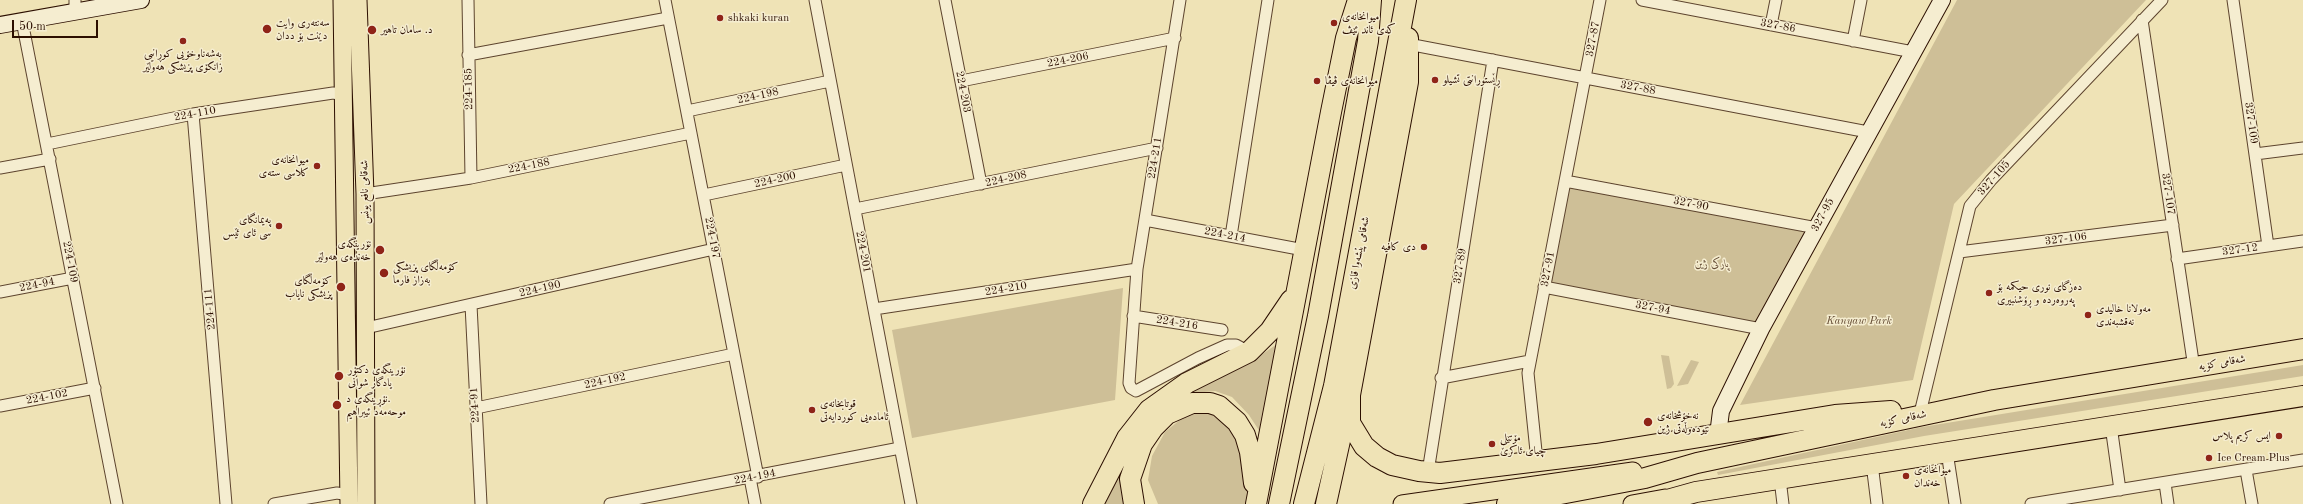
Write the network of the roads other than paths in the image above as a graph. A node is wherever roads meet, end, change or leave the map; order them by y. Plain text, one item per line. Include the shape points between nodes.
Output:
1 (141, 0) edge
2 (342, 0) edge
3 (358, 0) edge
4 (468, 0) edge
5 (664, 0) edge
6 (815, 0) edge
7 (945, 0) edge
8 (1180, 0) edge
9 (1268, 0) edge
10 (1358, 0) edge
11 (1371, 0) edge
12 (1600, 0) edge
13 (1642, 0) edge
14 (1776, 0) edge
15 (1861, 0) edge
16 (1942, 0) edge
17 (2162, 0) edge
18 (2233, 0) edge
19 (1406, 2) edge
20 (75, 6) edge
21 (668, 18) junction
22 (2142, 20) junction
23 (22, 21) junction
24 (0, 25) edge
25 (1771, 25) junction
26 (1175, 38) junction
27 (1853, 41) junction
28 (1408, 44) junction
29 (1913, 52) junction
30 (468, 55) junction
31 (1493, 60) junction
32 (1585, 78) junction
33 (830, 81) junction
34 (960, 82) junction
35 (345, 95) junction
36 (686, 111) junction
37 (193, 114) junction
38 (1868, 132) junction
39 (691, 133) junction
40 (47, 144) junction
41 (1157, 148) junction
42 (2303, 148) edge
43 (2255, 154) junction
44 (50, 159) junction
45 (846, 165) junction
46 (0, 168) edge
47 (471, 178) junction
48 (1565, 181) junction
49 (981, 184) junction
50 (365, 194) junction
51 (704, 195) junction
52 (854, 209) junction
53 (1145, 220) junction
54 (2172, 225) junction
55 (1817, 228) junction
56 (1231, 236) junction
57 (2303, 241) edge
58 (2268, 246) junction
59 (714, 249) junction
60 (1304, 250) junction
61 (1959, 252) junction
62 (2177, 259) junction
63 (1137, 269) junction
64 (73, 278) junction
65 (1298, 286) junction
66 (1544, 287) junction
67 (0, 292) edge
68 (471, 305) junction
69 (874, 309) junction
70 (1133, 316) junction
71 (366, 328) junction
72 (1761, 329) junction
73 (1222, 330) dead end
74 (2303, 349) edge
75 (1249, 352) junction
76 (734, 354) junction
77 (1530, 361) junction
78 (2194, 368) junction
79 (1442, 378) junction
80 (95, 388) junction
81 (1350, 395) junction
82 (2303, 396) edge
83 (1994, 400) junction
84 (0, 406) edge
85 (476, 408) junction
86 (1921, 409) junction
87 (2111, 426) junction
88 (1718, 436) junction
89 (900, 448) junction
90 (1948, 452) junction
91 (2303, 460) edge
92 (1537, 461) junction
93 (1697, 463) junction
94 (1872, 464) junction
95 (2246, 470) junction
96 (1428, 472) junction
97 (754, 478) junction
98 (1780, 479) junction
99 (2165, 483) junction
100 (2120, 490) junction
101 (1696, 492) junction
102 (1280, 497) edge
103 (1305, 498) edge
104 (349, 499) edge
105 (2077, 500) edge
106 (1327, 501) edge
107 (1256, 503) edge
108 (117, 504) edge
109 (226, 504) edge
110 (274, 504) edge
111 (366, 504) edge
112 (481, 504) edge
113 (610, 504) edge
114 (755, 504) edge
115 (911, 504) edge
116 (1093, 504) edge
117 (1134, 504) edge
118 (1402, 504) edge
119 (1507, 504) edge
120 (1632, 504) edge
121 (1653, 504) edge
122 (1784, 504) edge
123 (1877, 504) edge
124 (1955, 504) edge
125 (2031, 504) edge
126 (2168, 504) edge
127 (2252, 504) edge

1 - 20 street
2 - 35 main road, شەقامی نافع یونس
3 - 50 main road, شەقامی نافع یونس
4 - 30 street, 224-185
5 - 21 street, 224-197
6 - 33 street, 224-201
7 - 34 street, 224-203
8 - 26 street, 224-211
9 - 56 street
10 - 60 highway via 1346,38
11 - 102 highway via 1368,41 1319,308
12 - 32 street, 327-87
13 - 25 street, 327-86
14 - 25 street
15 - 27 street
16 - 29 street, 327-95
17 - 22 street, 327-105
18 - 43 street, 327-109
19 - 28 highway
19 - 103 highway, شەقامی پێشەوا قازی via 1334,386
20 - 23 street
21 - 30 street
21 - 36 street, 224-197
22 - 54 street, 327-107
22 - 61 street, 327-105 via 1991,180 1970,206
23 - 24 street
23 - 40 street, 224-109
25 - 27 street, 327-86
26 - 34 street, 224-206
26 - 41 street, 224-211
27 - 29 street, 327-86
28 - 31 street, 327-88
28 - 81 highway via 1408,82
29 - 38 street, 327-95
30 - 47 street, 224-185
31 - 32 street, 327-88
31 - 79 street, 327-89
32 - 38 street, 327-88
32 - 48 street, 327-91
33 - 36 street, 224-198
33 - 45 street, 224-201
34 - 49 street, 224-203
35 - 37 street, 224-110 via 332,93
35 - 104 main road, شەقامی نافع یونس
36 - 39 street, 224-197
37 - 40 street, 224-110
37 - 109 street, 224-111
38 - 55 street, 327-95
39 - 47 street, 224-188
39 - 51 street, 224-197
40 - 44 street, 224-109
41 - 49 street, 224-208
41 - 53 street, 224-211
42 - 43 street
43 - 58 street, 327-109
44 - 46 street
44 - 64 street, 224-109
45 - 51 street, 224-200
45 - 52 street, 224-201
47 - 50 street, 224-188
48 - 55 street, 327-90
48 - 66 street, 327-91
49 - 52 street, 224-208
50 - 71 main road, شەقامی نافع یونس
51 - 59 street, 224-197
52 - 69 street, 224-201
53 - 56 street, 224-214
53 - 63 street, 224-211
54 - 61 street, 327-106
54 - 62 street, 327-107
55 - 72 street, 327-95
56 - 60 street, 224-214
57 - 58 street, 327-12
58 - 62 street, 327-12
59 - 68 street, 224-190
59 - 76 street, 224-197
60 - 65 highway
61 - 86 street, 327-105
62 - 78 street, 327-107
63 - 69 street, 224-210
63 - 70 street, 224-211
64 - 67 street, 224-94
64 - 80 street, 224-109
65 - 75 highway via 1276,324
65 - 107 highway
66 - 72 street, 327-94
66 - 77 street, 327-91
68 - 71 street, 224-190
68 - 85 street, 224-91
69 - 89 street, 224-201
70 - 73 street, 224-216
70 - 75 street, 224-211 via 1129,383 1136,391 1227,345 1236,344
71 - 111 main road, شەقامی نافع یونس
72 - 88 street, 327-95 via 1721,411
74 - 78 highway, شەقامی کۆیە
75 - 116 highway via 1177,389 1150,410 1127,438
76 - 85 street, 224-192
76 - 97 street, 224-197
77 - 79 street
77 - 92 street, 327-91 via 1528,373
78 - 83 highway, شەقامی کۆیە
79 - 96 street, 327-89
80 - 84 street, 224-102
80 - 108 street, 224-109
81 - 96 highway via 1350,424 1364,446 1392,465
81 - 106 highway
82 - 87 highway
83 - 86 highway
83 - 93 highway, شەقامی کۆیە
85 - 112 street, 224-91
86 - 88 highway via 1835,416
87 - 90 highway
87 - 100 street
88 - 92 highway
89 - 97 street, 224-194
89 - 115 street, 224-201
90 - 94 highway
90 - 124 street
91 - 95 street
92 - 96 highway via 1440,473
93 - 118 main road
93 - 119 highway, شەقامی کۆیە via 1645,478
94 - 98 highway
94 - 123 street
95 - 99 street
95 - 127 street
97 - 113 street, 224-194
97 - 114 street, 224-197
98 - 101 highway
98 - 122 street
99 - 100 street
99 - 126 street
100 - 105 street
101 - 120 main road
101 - 121 highway
104 - 110 street via 337,493
105 - 125 street
107 - 117 highway via 1250,452 1242,428 1226,410 1215,405 1192,402 1175,409 1160,420 1147,436 1138,453 1130,479

